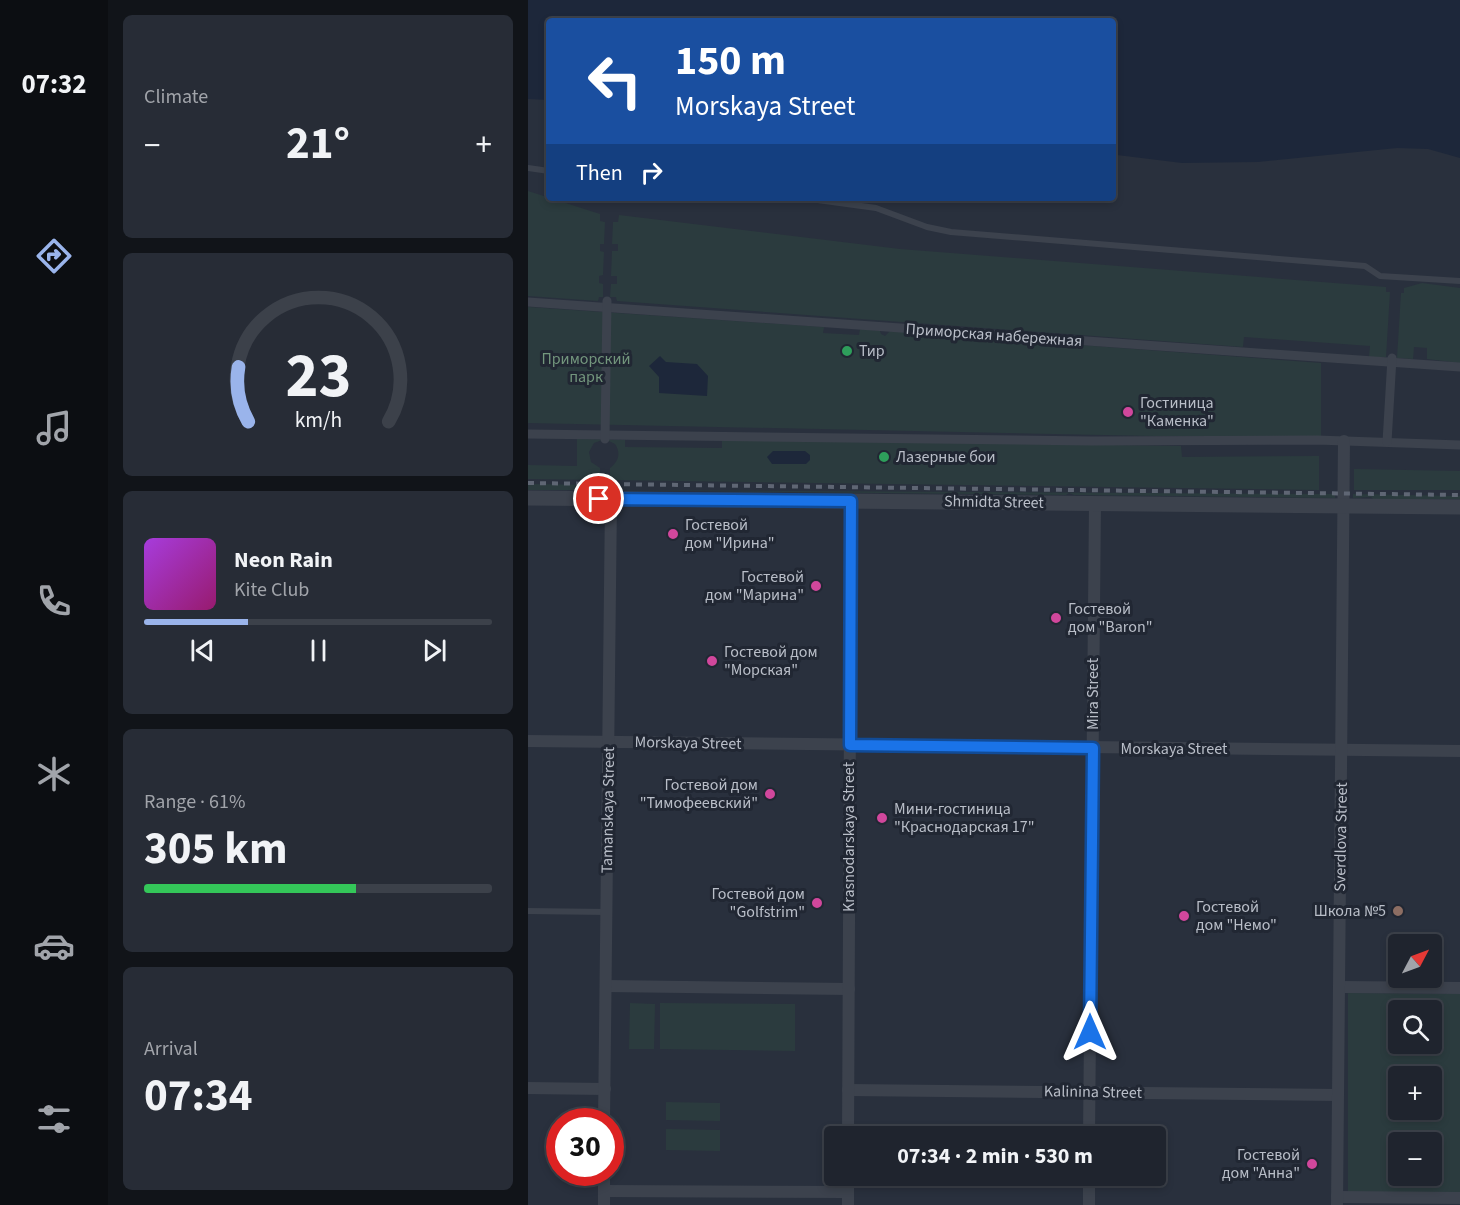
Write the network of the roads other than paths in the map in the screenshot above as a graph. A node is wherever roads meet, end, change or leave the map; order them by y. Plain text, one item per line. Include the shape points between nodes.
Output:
1 (528, 168) edge
2 (546, 171) edge
3 (825, 201) edge
4 (1460, 281) edge
5 (528, 302) edge
6 (607, 304) junction
7 (1391, 360) junction
8 (1460, 367) edge
9 (528, 434) edge
10 (605, 437) junction
11 (1344, 441) junction
12 (1387, 442) junction
13 (1460, 445) edge
14 (528, 498) edge
15 (610, 499) junction
16 (851, 501) junction
17 (1095, 503) junction
18 (1344, 506) junction
19 (1460, 507) edge
20 (528, 741) edge
21 (608, 742) junction
22 (850, 745) junction
23 (1093, 748) junction
24 (1342, 750) junction
25 (1460, 751) edge
26 (528, 911) edge
27 (607, 912) junction
28 (606, 986) junction
29 (1340, 987) junction
30 (1460, 988) edge
31 (849, 989) junction
32 (528, 1088) edge
33 (605, 1089) junction
34 (849, 1089) junction
35 (1090, 1092) junction
36 (1338, 1095) junction
37 (604, 1108) edge
38 (848, 1126) edge
39 (1089, 1126) edge
40 (604, 1186) edge
41 (848, 1186) edge
42 (1089, 1186) edge
43 (604, 1191) junction
44 (848, 1192) junction
45 (1460, 1198) edge
46 (1337, 1201) edge
47 (604, 1205) edge
48 (848, 1205) edge
49 (1089, 1205) edge

1 - 2 lane
3 - 4 lane via 876,208 951,232 1365,266 1380,276
5 - 6 street, Приморская набережная
6 - 7 street, Приморская набережная
6 - 10 street
7 - 8 street, Приморская набережная
7 - 12 street
9 - 10 street
10 - 11 street
11 - 12 street
11 - 18 street, Sverdlova Street
12 - 13 street
14 - 15 street, Shmidta Street
15 - 16 street, Shmidta Street
15 - 21 street, Tamanskaya Street
16 - 17 street, Shmidta Street
16 - 22 street, Krasnodarskaya Street
17 - 18 street, Shmidta Street
17 - 23 street, Mira Street
18 - 19 street, Shmidta Street
18 - 24 street, Sverdlova Street
20 - 21 street, Morskaya Street
21 - 22 street, Morskaya Street
21 - 27 street, Tamanskaya Street
22 - 23 street, Morskaya Street
22 - 31 street, Krasnodarskaya Street
23 - 24 street, Morskaya Street
23 - 35 street, Mira Street
24 - 25 street, Morskaya Street
24 - 29 street, Sverdlova Street
26 - 27 lane
27 - 28 street, Tamanskaya Street
28 - 31 street
28 - 33 street, Tamanskaya Street
29 - 30 street
29 - 36 street, Sverdlova Street
31 - 34 street, Krasnodarskaya Street
32 - 33 street
33 - 37 street, Tamanskaya Street
34 - 35 street, Kalinina Street
34 - 38 street, Krasnodarskaya Street
35 - 36 street, Kalinina Street
35 - 39 street, Mira Street
36 - 46 street, Sverdlova Street
40 - 43 street
41 - 44 street
42 - 49 street
43 - 44 street
43 - 47 street
44 - 48 street
45 - 46 street

